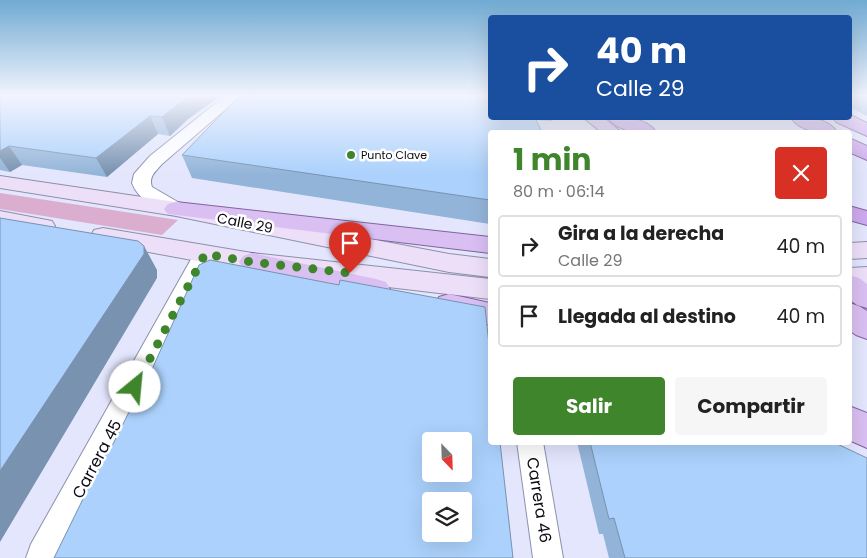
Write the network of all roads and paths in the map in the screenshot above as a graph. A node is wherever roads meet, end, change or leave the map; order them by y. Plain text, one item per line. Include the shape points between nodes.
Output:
1 (203, 121) edge
2 (597, 121) edge
3 (620, 121) edge
4 (623, 121) edge
5 (806, 121) edge
6 (848, 121) edge
7 (609, 130) edge
8 (632, 130) edge
9 (643, 130) edge
10 (824, 130) edge
11 (867, 130) edge
12 (852, 146) edge
13 (852, 151) edge
14 (867, 154) edge
15 (0, 182) edge
16 (176, 209) junction
17 (852, 214) edge
18 (0, 218) edge
19 (867, 218) edge
20 (488, 245) edge
21 (867, 250) edge
22 (852, 252) edge
23 (205, 254) junction
24 (252, 262) junction
25 (488, 268) edge
26 (449, 273) junction
27 (867, 276) edge
28 (852, 277) edge
29 (852, 287) edge
30 (488, 288) edge
31 (867, 298) edge
32 (488, 314) edge
33 (852, 316) edge
34 (867, 328) edge
35 (852, 424) edge
36 (867, 431) edge
37 (530, 445) edge
38 (45, 558) edge
39 (548, 558) edge

1 - 16 street via 143,174 141,183 144,190
2 - 7 main road
3 - 8 main road
4 - 9 highway
5 - 10 highway
6 - 11 highway
12 - 14 highway
13 - 14 highway
15 - 16 main road, Calle 29
16 - 20 main road
16 - 26 main road, Calle 29
17 - 19 highway
18 - 23 main road, Calle 29
21 - 22 main road
23 - 24 main road, Calle 29
23 - 38 street, Carrera 45
24 - 26 main road, Calle 29
24 - 32 main road
25 - 26 main road, Calle 29
26 - 30 main road, Calle 29
27 - 28 main road
29 - 31 main road
33 - 34 main road
35 - 36 main road
37 - 39 street, Carrera 46

